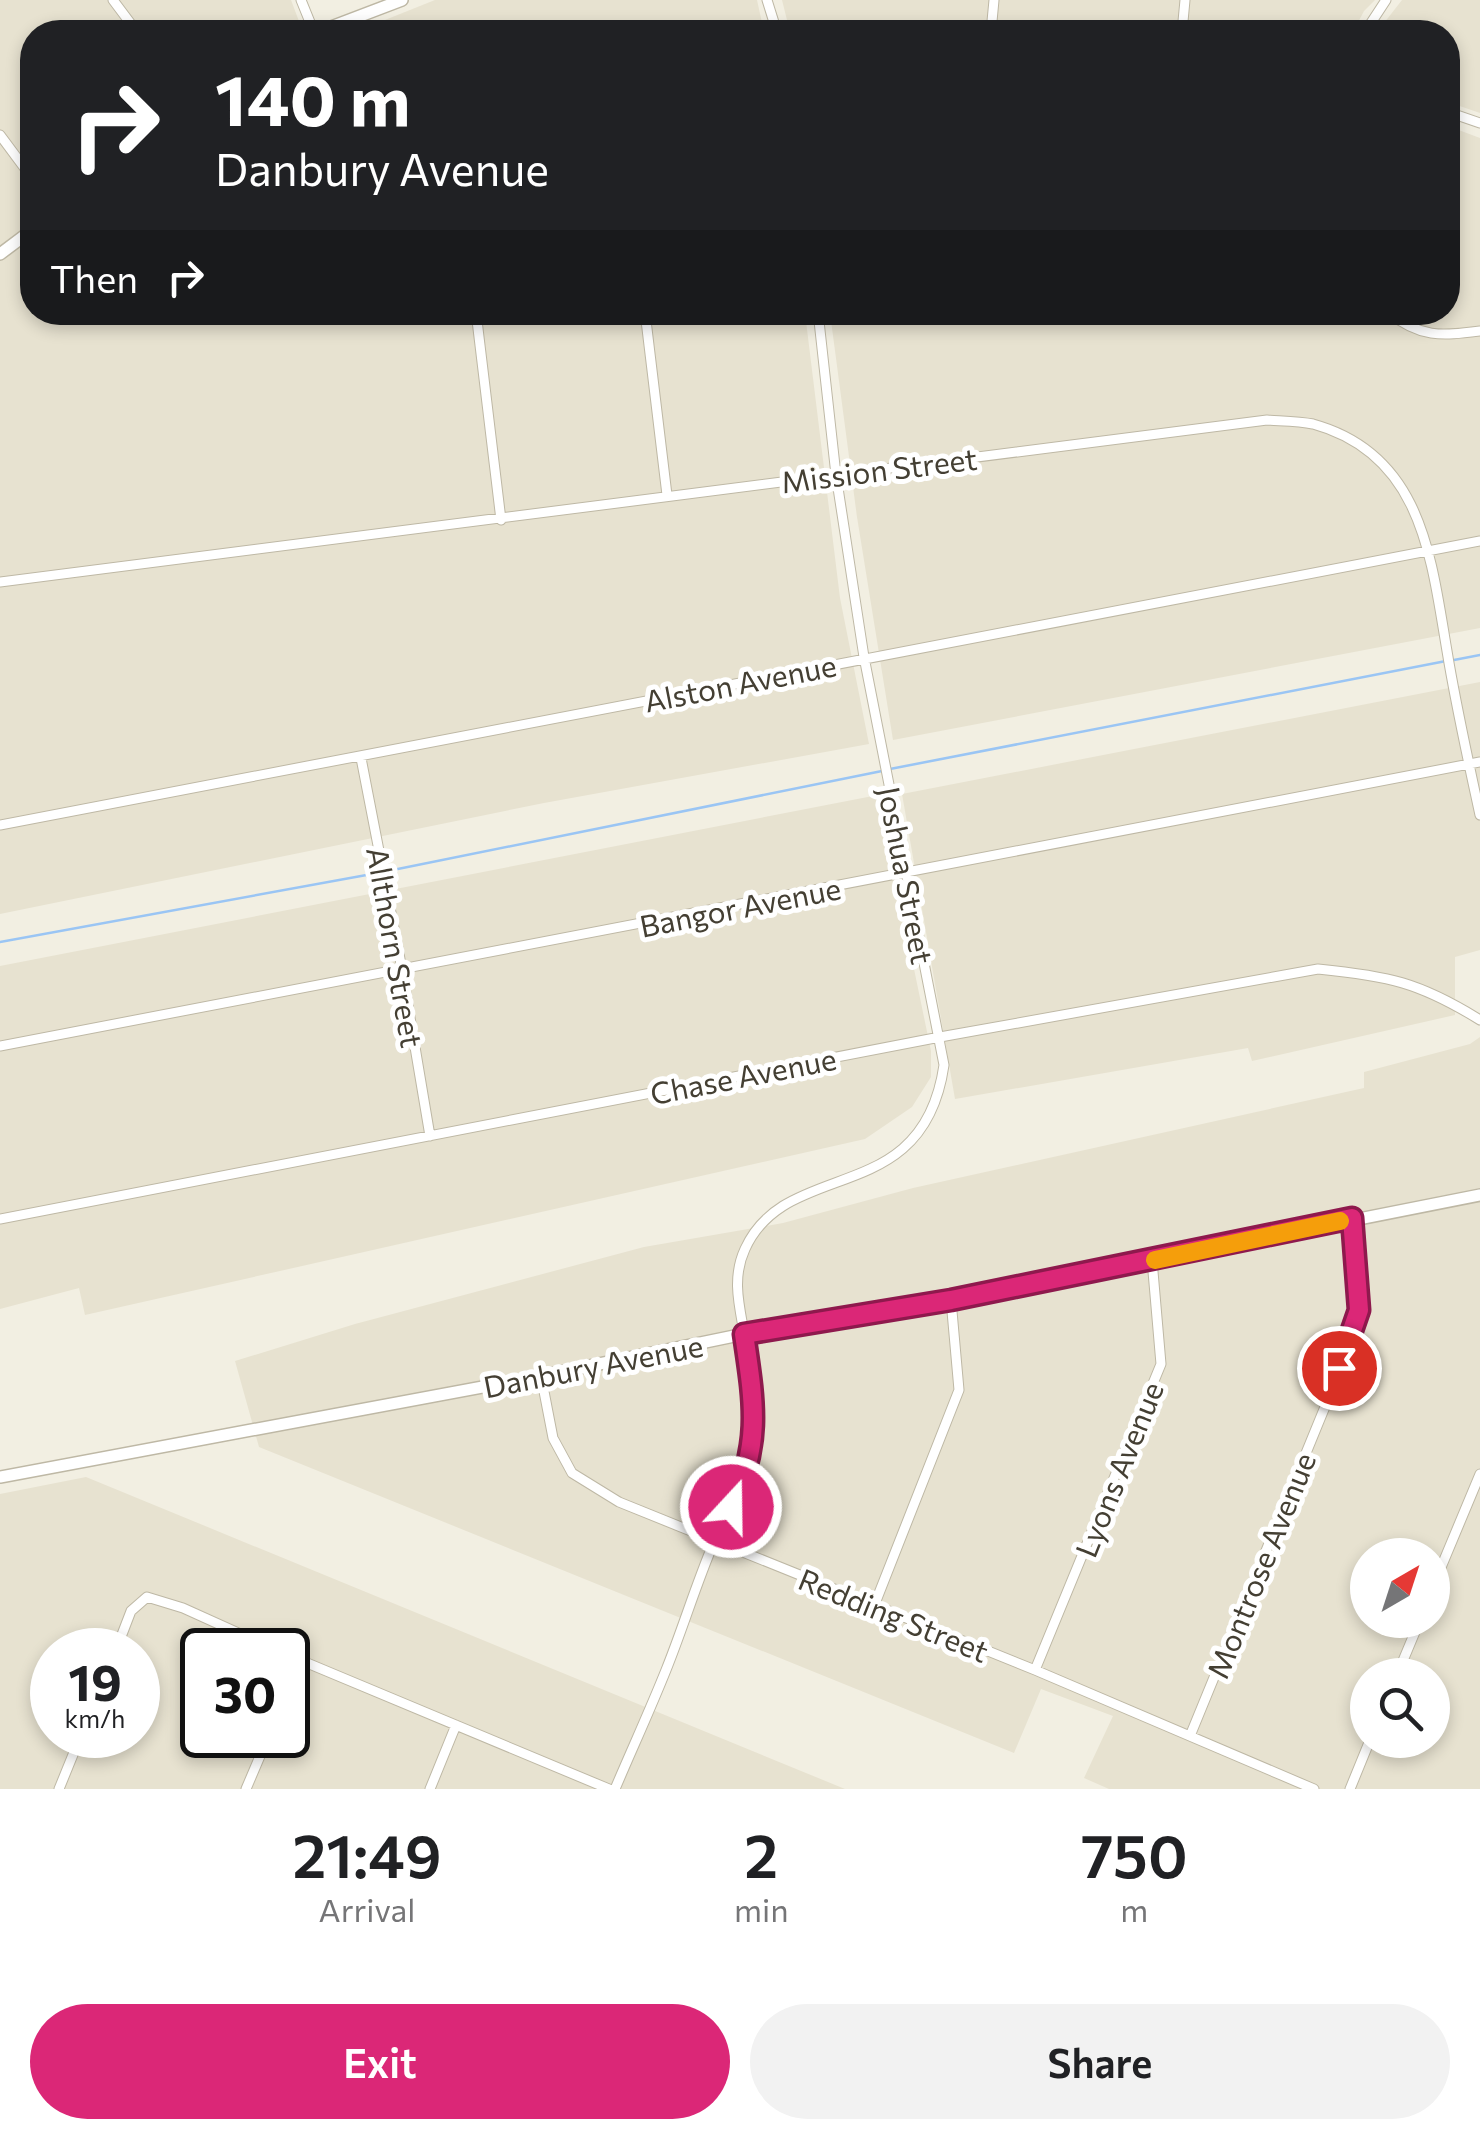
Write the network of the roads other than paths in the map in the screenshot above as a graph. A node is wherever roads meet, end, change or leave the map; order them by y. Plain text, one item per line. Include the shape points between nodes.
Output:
1 (402, 0) edge
2 (348, 20) edge
3 (0, 136) edge
4 (20, 162) edge
5 (478, 325) edge
6 (646, 325) edge
7 (819, 325) edge
8 (1404, 325) edge
9 (1480, 332) edge
10 (836, 476) junction
11 (667, 495) junction
12 (501, 520) junction
13 (1480, 540) edge
14 (1430, 551) junction
15 (0, 582) edge
16 (864, 657) junction
17 (361, 758) junction
18 (1480, 762) edge
19 (1468, 764) junction
20 (1480, 815) edge
21 (0, 826) edge
22 (904, 874) junction
23 (401, 971) junction
24 (1480, 1020) edge
25 (940, 1038) junction
26 (0, 1046) edge
27 (430, 1136) junction
28 (1480, 1195) edge
29 (1352, 1218) junction
30 (0, 1219) edge
31 (1152, 1260) junction
32 (951, 1300) junction
33 (744, 1334) junction
34 (542, 1376) junction
35 (1480, 1474) edge
36 (0, 1478) edge
37 (714, 1542) junction
38 (1450, 1546) edge
39 (874, 1606) junction
40 (125, 1628) edge
41 (227, 1628) edge
42 (310, 1665) edge
43 (1035, 1670) junction
44 (456, 1726) junction
45 (1190, 1736) junction
46 (72, 1758) edge
47 (259, 1758) edge
48 (1363, 1758) edge
49 (59, 1789) edge
50 (246, 1789) edge
51 (430, 1789) edge
52 (612, 1789) edge
53 (1314, 1789) edge
54 (1350, 1789) edge

1 - 2 street
3 - 4 street
5 - 12 street
6 - 11 street
7 - 10 street, Joshua Street
8 - 9 street via 1441,336
10 - 11 street, Mission Street
10 - 14 street, Mission Street via 1267,420 1311,424 1348,438 1380,462 1410,498
10 - 16 street, Joshua Street
11 - 12 street, Mission Street
12 - 15 street, Mission Street
13 - 14 street, Alston Avenue
14 - 16 street, Alston Avenue
14 - 19 street, Mission Street
16 - 17 street, Alston Avenue
16 - 22 street, Joshua Street
17 - 21 street, Alston Avenue
17 - 23 street, Allthorn Street
18 - 19 street, Bangor Avenue
19 - 20 street, Mission Street
19 - 22 street, Bangor Avenue
22 - 23 street, Bangor Avenue
22 - 25 street, Joshua Street
23 - 26 street, Bangor Avenue
23 - 27 street, Allthorn Street
24 - 25 street, Chase Avenue via 1417,986 1318,969
25 - 27 street, Chase Avenue
25 - 33 street, Joshua Street via 940,1093 918,1134 872,1171 787,1202 754,1232 738,1269
27 - 30 street, Chase Avenue
28 - 29 street, Danbury Avenue
29 - 31 street, Danbury Avenue
29 - 45 street, Montrose Avenue via 1359,1310
31 - 32 street, Danbury Avenue
31 - 43 street, Lyons Avenue via 1161,1364
32 - 33 street, Danbury Avenue
32 - 39 street via 960,1390
33 - 34 street, Danbury Avenue
33 - 37 street, Joshua Street via 754,1408 748,1473
34 - 36 street, Danbury Avenue
34 - 37 street, Redding Street via 552,1438 572,1474
35 - 38 street
37 - 39 street, Redding Street
37 - 52 street, Joshua Street
39 - 43 street, Redding Street
40 - 41 street via 148,1597
42 - 44 street
43 - 45 street, Redding Street
44 - 51 street
44 - 52 street
45 - 53 street, Redding Street
46 - 49 street
47 - 50 street
48 - 54 street

